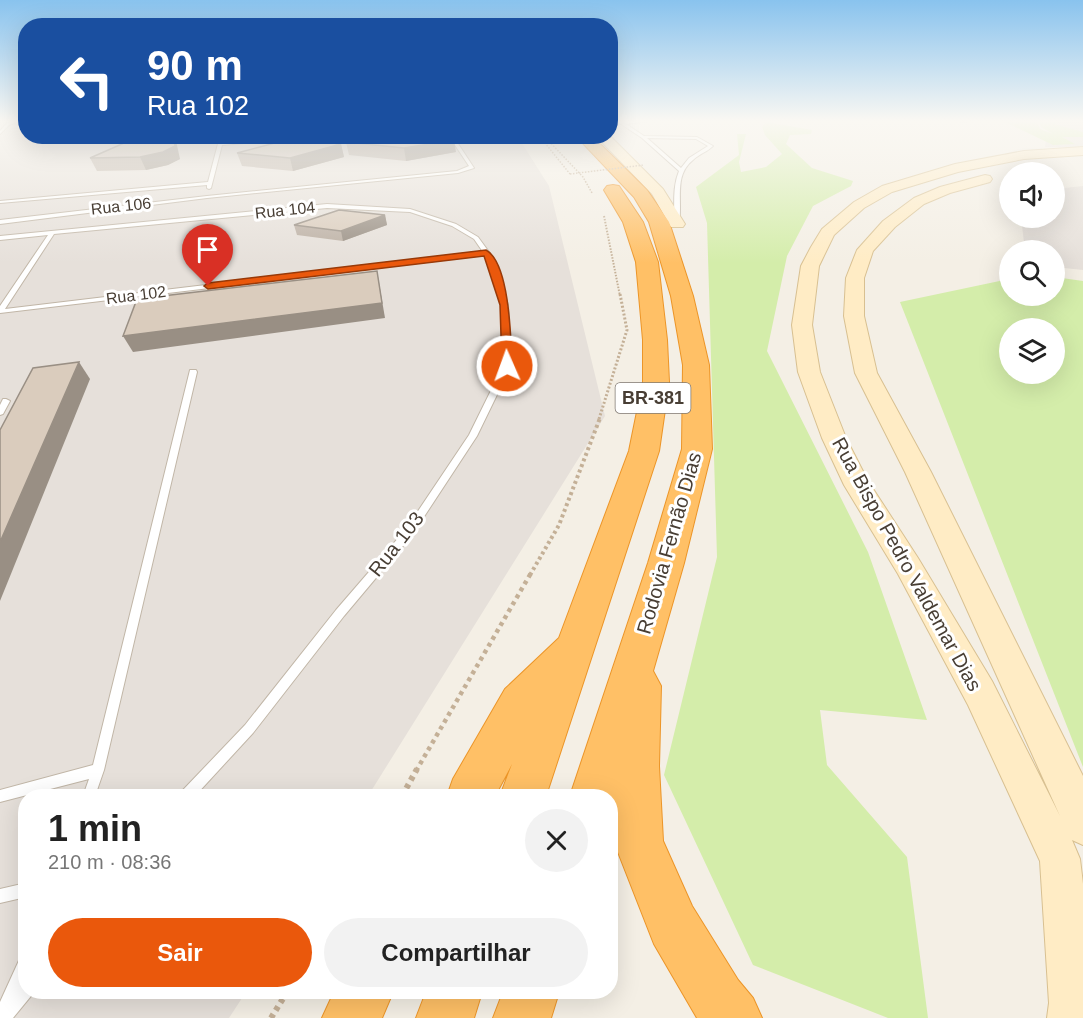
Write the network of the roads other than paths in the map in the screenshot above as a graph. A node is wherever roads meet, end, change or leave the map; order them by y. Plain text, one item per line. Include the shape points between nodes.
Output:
1 (214, 168) edge
2 (471, 168) edge
3 (594, 168) edge
4 (604, 168) edge
5 (634, 168) edge
6 (677, 168) edge
7 (684, 168) edge
8 (958, 168) edge
9 (681, 171) junction
10 (999, 176) edge
11 (210, 183) junction
12 (207, 197) junction
13 (0, 202) edge
14 (0, 222) edge
15 (677, 224) junction
16 (52, 233) junction
17 (0, 238) edge
18 (486, 253) junction
19 (682, 296) junction
20 (0, 311) edge
21 (193, 372) dead end
22 (6, 401) dead end
23 (0, 412) edge
24 (642, 639) junction
25 (577, 644) junction
26 (98, 770) junction
27 (26, 789) edge
28 (91, 789) edge
29 (193, 789) edge
30 (474, 789) edge
31 (525, 789) edge
32 (595, 789) edge
33 (18, 791) edge
34 (0, 796) edge
35 (1083, 825) edge
36 (18, 892) edge
37 (0, 896) edge
38 (18, 980) edge
39 (19, 999) edge
40 (361, 999) edge
41 (452, 999) edge
42 (529, 999) edge
43 (2, 1018) edge
44 (351, 1018) edge
45 (445, 1018) edge
46 (522, 1018) edge
47 (733, 1018) edge
48 (1071, 1018) edge

1 - 11 lane
2 - 12 lane, Rua 106 via 458,172
3 - 25 highway, BR-381 via 633,222 647,262 656,382 644,451
4 - 19 highway, Rodovia Fernão Dias / BR-381 via 641,194 658,222
5 - 15 main road, BR-381 via 658,192
6 - 9 lane
7 - 9 lane
8 - 48 main road, Rua Bispo Pedro Valdemar Dias via 886,189 859,205 828,232 810,266 802,326 809,372 834,438 857,485 980,693 1060,859
9 - 15 lane via 675,188
10 - 35 main road, Rua Bispo Pedro Valdemar Dias via 919,201 889,224 865,250 855,278 854,316 866,373 959,557
11 - 12 lane
11 - 13 lane
12 - 14 lane, Rua 106
15 - 19 highway, BR-381 via 684,250
16 - 17 lane, Rua 104
16 - 18 lane, Rua 104 via 327,206 410,211 454,225 476,238
16 - 20 lane
18 - 20 lane, Rua 102
18 - 29 lane, Rua 103 via 505,305 507,366 473,436 409,532 249,729
19 - 24 highway, Rodovia Fernão Dias / BR-381 via 696,364 697,449
21 - 26 lane
22 - 23 lane
24 - 32 highway, Rodovia Fernão Dias / BR-381
24 - 47 highway, BR-381 via 636,766 639,842 674,925 718,1000
25 - 30 highway, BR-381 via 520,704
25 - 31 highway, BR-381
26 - 27 lane
26 - 28 lane
33 - 34 lane
36 - 37 lane
38 - 43 lane
39 - 43 lane
40 - 44 highway
41 - 45 highway
42 - 46 highway

